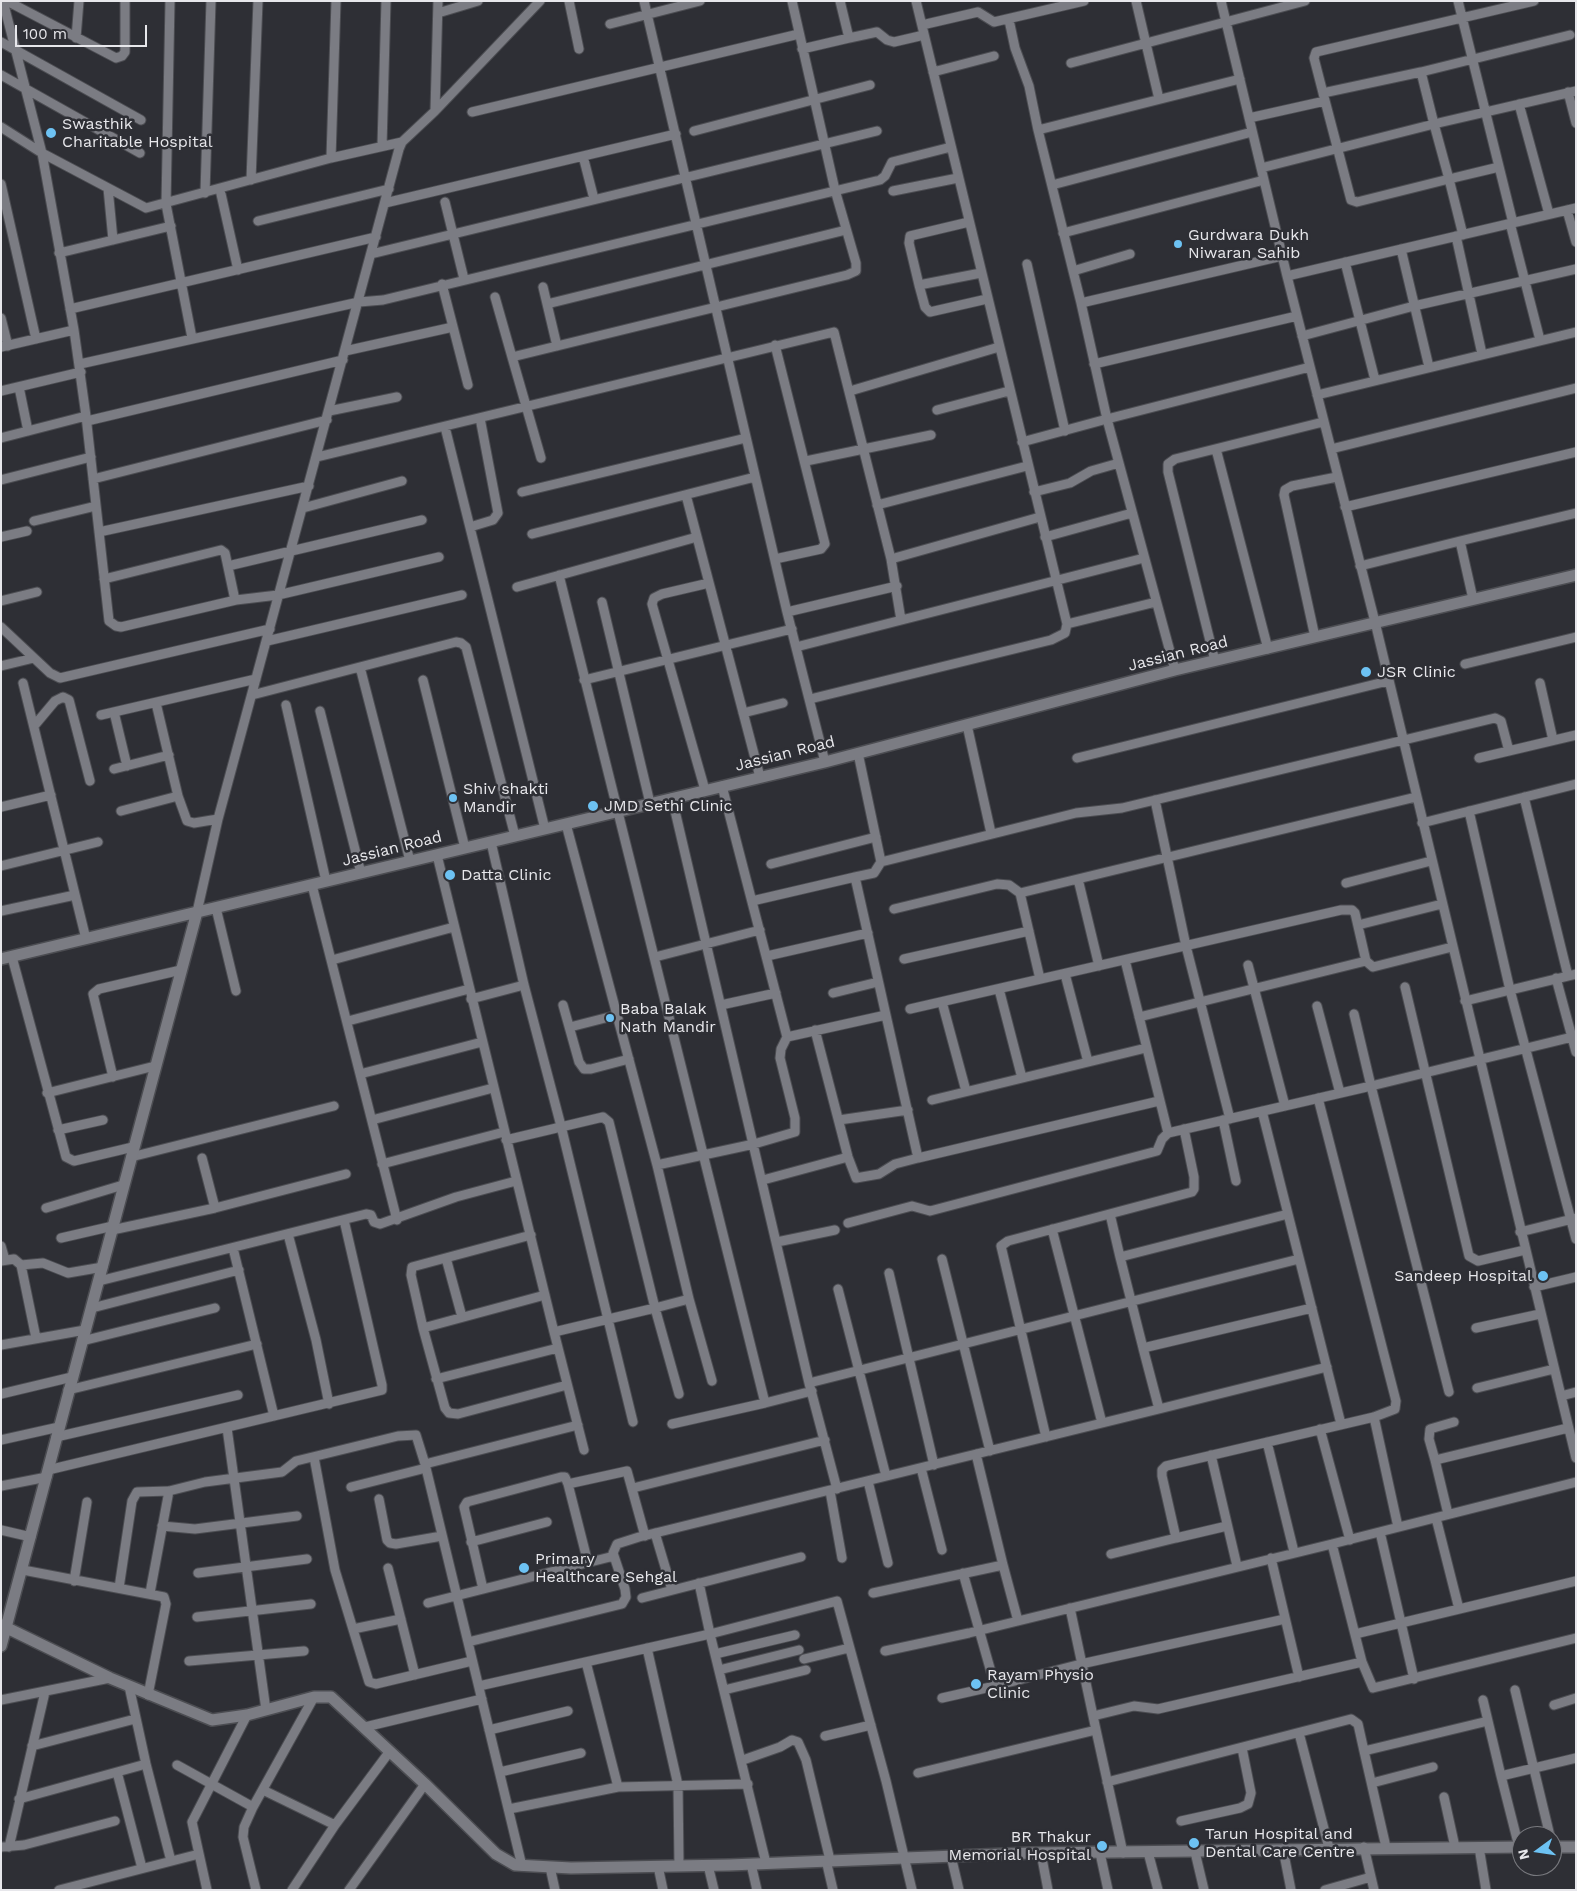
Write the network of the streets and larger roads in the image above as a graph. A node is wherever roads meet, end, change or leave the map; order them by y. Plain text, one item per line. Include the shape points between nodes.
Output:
1 (3, 1) edge
2 (7, 1) edge
3 (79, 1) edge
4 (125, 1) edge
5 (170, 1) edge
6 (211, 1) edge
7 (258, 1) edge
8 (336, 1) edge
9 (386, 1) edge
10 (438, 1) edge
11 (478, 1) edge
12 (540, 1) edge
13 (570, 1) edge
14 (644, 1) edge
15 (700, 1) edge
16 (792, 1) edge
17 (840, 1) edge
18 (916, 1) edge
19 (1084, 1) edge
20 (1136, 1) edge
21 (1221, 1) edge
22 (1304, 1) edge
23 (1458, 1) edge
24 (1534, 1) edge
25 (438, 13) junction
26 (647, 15) junction
27 (1462, 18) junction
28 (1009, 20) junction
29 (1226, 22) junction
30 (610, 24) dead end
31 (922, 25) junction
32 (799, 34) junction
33 (924, 35) junction
34 (1570, 35) dead end
35 (76, 38) junction
36 (849, 38) junction
37 (1, 42) edge
38 (1146, 43) junction
39 (579, 49) dead end
40 (802, 49) junction
41 (16, 50) junction
42 (994, 56) dead end
43 (1472, 59) junction
44 (1071, 62) dead end
45 (661, 69) junction
46 (933, 72) junction
47 (1421, 72) junction
48 (1, 75) edge
49 (1240, 79) junction
50 (870, 85) dead end
51 (27, 90) junction
52 (1572, 92) edge
53 (1324, 97) junction
54 (814, 99) junction
55 (1159, 99) junction
56 (1519, 104) junction
57 (435, 111) junction
58 (472, 112) dead end
59 (1486, 112) junction
60 (1249, 118) junction
61 (141, 120) dead end
62 (1576, 123) edge
63 (1434, 124) junction
64 (1, 127) edge
65 (694, 130) dead end
66 (1038, 130) junction
67 (877, 131) dead end
68 (1252, 132) junction
69 (676, 134) junction
70 (402, 142) junction
71 (824, 142) junction
72 (382, 146) junction
73 (951, 147) junction
74 (1336, 148) junction
75 (42, 153) junction
76 (140, 153) dead end
77 (583, 156) junction
78 (332, 158) junction
79 (1499, 167) junction
80 (1261, 168) junction
81 (686, 177) junction
82 (958, 178) junction
83 (1448, 179) junction
84 (251, 180) junction
85 (1264, 180) junction
86 (1, 184) edge
87 (1052, 185) junction
88 (108, 188) junction
89 (389, 189) junction
90 (835, 190) junction
91 (893, 191) dead end
92 (205, 193) junction
93 (221, 194) dead end
94 (594, 199) junction
95 (445, 202) dead end
96 (385, 203) junction
97 (166, 204) junction
98 (1571, 209) edge
99 (1549, 214) junction
100 (258, 221) dead end
101 (969, 222) junction
102 (1512, 223) junction
103 (696, 225) junction
104 (171, 226) junction
105 (846, 230) junction
106 (1063, 232) junction
107 (453, 234) junction
108 (1459, 235) junction
109 (376, 237) junction
110 (113, 240) junction
111 (1576, 242) edge
112 (1401, 249) junction
113 (59, 253) junction
114 (372, 254) junction
115 (1130, 254) dead end
116 (1282, 256) junction
117 (1345, 262) junction
118 (706, 264) junction
119 (1028, 264) dead end
120 (1576, 268) edge
121 (238, 270) junction
122 (1073, 271) junction
123 (981, 273) junction
124 (1287, 276) junction
125 (464, 279) junction
126 (1525, 280) junction
127 (182, 283) junction
128 (442, 284) junction
129 (919, 285) junction
130 (543, 287) dead end
131 (1469, 294) junction
132 (495, 297) dead end
133 (987, 299) junction
134 (359, 302) junction
135 (1081, 303) junction
136 (547, 304) junction
137 (716, 306) junction
138 (1414, 306) junction
139 (70, 309) junction
140 (1297, 316) junction
141 (1, 318) edge
142 (1360, 321) junction
143 (453, 327) junction
144 (74, 330) junction
145 (1576, 332) edge
146 (1302, 336) junction
147 (192, 338) junction
148 (36, 339) junction
149 (1540, 340) junction
150 (776, 345) junction
151 (4, 346) edge
152 (557, 346) junction
153 (999, 347) junction
154 (345, 351) junction
155 (1482, 354) junction
156 (512, 357) junction
157 (728, 357) junction
158 (343, 360) junction
159 (1094, 364) junction
160 (1429, 367) junction
161 (80, 368) junction
162 (1310, 368) junction
163 (1375, 380) junction
164 (468, 385) dead end
165 (19, 387) junction
166 (1576, 388) edge
167 (1, 391) edge
168 (850, 391) junction
169 (1009, 391) junction
170 (1317, 395) junction
171 (397, 397) dead end
172 (527, 406) junction
173 (937, 410) dead end
174 (329, 411) junction
175 (480, 418) junction
176 (87, 419) junction
177 (1107, 419) junction
178 (326, 420) junction
179 (1324, 422) junction
180 (445, 427) junction
181 (1065, 430) junction
182 (28, 431) junction
183 (931, 434) dead end
184 (1, 438) edge
185 (746, 438) junction
186 (1022, 442) junction
187 (863, 448) junction
188 (1216, 449) junction
189 (1331, 449) junction
190 (1576, 452) edge
191 (91, 457) junction
192 (316, 457) junction
193 (541, 458) dead end
194 (806, 461) junction
195 (1118, 463) junction
196 (1027, 466) junction
197 (755, 477) junction
198 (1337, 477) junction
199 (93, 479) junction
200 (1, 480) edge
201 (402, 481) dead end
202 (309, 486) junction
203 (522, 492) dead end
204 (1034, 492) junction
205 (686, 495) junction
206 (877, 505) junction
207 (96, 506) junction
208 (1345, 507) junction
209 (303, 508) junction
210 (1132, 513) junction
211 (1576, 513) edge
212 (1040, 517) junction
213 (422, 520) dead end
214 (34, 521) dead end
215 (470, 526) junction
216 (27, 531) dead end
217 (99, 532) junction
218 (532, 534) dead end
219 (1, 537) edge
220 (697, 537) junction
221 (1045, 537) junction
222 (1460, 541) junction
223 (290, 551) junction
224 (439, 557) dead end
225 (1144, 558) junction
226 (774, 559) junction
227 (891, 559) junction
228 (228, 566) junction
229 (1360, 566) junction
230 (559, 575) junction
231 (1576, 575) edge
232 (104, 578) junction
233 (1055, 580) junction
234 (709, 583) junction
235 (897, 586) junction
236 (517, 587) dead end
237 (37, 592) dead end
238 (278, 595) junction
239 (462, 595) dead end
240 (1473, 599) junction
241 (235, 600) junction
242 (1, 601) edge
243 (602, 602) dead end
244 (1156, 602) junction
245 (787, 612) junction
246 (902, 620) junction
247 (1375, 622) junction
248 (1067, 624) junction
249 (1, 626) edge
250 (270, 629) junction
251 (792, 629) junction
252 (1315, 637) junction
253 (1576, 637) edge
254 (267, 641) junction
255 (725, 644) junction
256 (796, 647) junction
257 (1268, 649) junction
258 (34, 658) junction
259 (667, 659) junction
260 (1215, 661) junction
261 (1465, 664) dead end
262 (1, 666) edge
263 (360, 667) junction
264 (1174, 670) junction
265 (619, 671) junction
266 (256, 679) junction
267 (423, 680) dead end
268 (584, 680) junction
269 (1388, 681) junction
270 (23, 683) dead end
271 (1540, 683) dead end
272 (252, 694) junction
273 (810, 699) junction
274 (156, 703) junction
275 (783, 703) dead end
276 (286, 706) dead end
277 (320, 710) dead end
278 (114, 712) junction
279 (743, 714) junction
280 (101, 715) dead end
281 (967, 725) junction
282 (34, 726) junction
283 (1576, 735) edge
284 (1402, 739) junction
285 (1553, 740) junction
286 (1509, 751) junction
287 (858, 753) junction
288 (169, 755) junction
289 (1077, 758) dead end
290 (1479, 758) dead end
291 (825, 762) junction
292 (127, 766) junction
293 (114, 769) dead end
294 (760, 777) junction
295 (90, 780) dead end
296 (1576, 784) edge
297 (722, 786) junction
298 (705, 790) junction
299 (50, 795) junction
300 (178, 796) junction
301 (1416, 797) junction
302 (1524, 797) junction
303 (672, 798) junction
304 (1155, 800) junction
305 (650, 804) junction
306 (1, 807) edge
307 (121, 811) dead end
308 (619, 811) junction
309 (1469, 811) junction
310 (218, 820) junction
311 (1422, 823) junction
312 (566, 824) junction
313 (545, 829) junction
314 (991, 833) junction
315 (515, 836) junction
316 (876, 837) junction
317 (98, 842) dead end
318 (492, 842) junction
319 (465, 848) junction
320 (64, 850) junction
321 (437, 855) junction
322 (1167, 857) junction
323 (410, 861) junction
324 (1431, 861) junction
325 (881, 862) junction
326 (771, 864) dead end
327 (1, 866) edge
328 (361, 873) junction
329 (855, 877) junction
330 (1078, 879) junction
331 (326, 881) junction
332 (1346, 883) dead end
333 (312, 885) junction
334 (1020, 893) junction
335 (75, 895) junction
336 (752, 901) junction
337 (1442, 904) junction
338 (216, 908) junction
339 (894, 909) dead end
340 (1, 911) edge
341 (197, 912) junction
342 (1358, 925) junction
343 (454, 927) junction
344 (760, 930) junction
345 (1029, 931) junction
346 (868, 933) junction
347 (86, 939) junction
348 (706, 944) junction
349 (1186, 946) junction
350 (1452, 947) junction
351 (766, 956) junction
352 (655, 957) junction
353 (7, 958) edge
354 (904, 959) dead end
355 (332, 960) junction
356 (1125, 960) junction
357 (1366, 961) junction
358 (1099, 966) junction
359 (1248, 966) dead end
360 (181, 970) junction
361 (1065, 974) junction
362 (1572, 975) edge
363 (1556, 978) junction
364 (1040, 979) junction
365 (878, 982) junction
366 (524, 985) junction
367 (1405, 986) dead end
368 (999, 989) junction
369 (1255, 989) junction
370 (1510, 990) junction
371 (236, 991) dead end
372 (776, 993) junction
373 (833, 993) dead end
374 (470, 994) junction
375 (1465, 1001) junction
376 (942, 1002) junction
377 (1200, 1002) junction
378 (563, 1005) dead end
379 (721, 1005) junction
380 (1317, 1006) dead end
381 (910, 1009) dead end
382 (1354, 1014) dead end
383 (617, 1015) junction
384 (886, 1015) junction
385 (1139, 1017) junction
386 (348, 1021) junction
387 (570, 1027) junction
388 (815, 1030) junction
389 (1574, 1036) edge
390 (787, 1037) junction
391 (482, 1042) junction
392 (1146, 1048) junction
393 (1526, 1048) junction
394 (1576, 1052) edge
395 (629, 1059) junction
396 (1479, 1059) junction
397 (1088, 1062) junction
398 (155, 1066) junction
399 (1424, 1073) junction
400 (360, 1074) junction
401 (112, 1077) junction
402 (1022, 1078) junction
403 (1372, 1086) junction
404 (493, 1088) junction
405 (966, 1091) junction
406 (47, 1093) junction
407 (1340, 1093) junction
408 (1318, 1098) junction
409 (932, 1100) dead end
410 (1159, 1101) junction
411 (334, 1106) dead end
412 (1285, 1106) junction
413 (908, 1110) junction
414 (1262, 1111) junction
415 (1227, 1119) junction
416 (103, 1120) dead end
417 (372, 1120) junction
418 (839, 1120) junction
419 (561, 1126) junction
420 (58, 1130) junction
421 (1184, 1130) junction
422 (1168, 1133) junction
423 (505, 1136) junction
424 (754, 1144) junction
425 (132, 1152) junction
426 (704, 1155) junction
427 (848, 1157) junction
428 (202, 1158) dead end
429 (918, 1158) junction
430 (382, 1164) junction
431 (656, 1165) junction
432 (346, 1174) dead end
433 (763, 1180) junction
434 (516, 1181) junction
435 (1236, 1181) dead end
436 (123, 1185) junction
437 (46, 1208) dead end
438 (215, 1208) junction
439 (1110, 1214) junction
440 (1288, 1214) junction
441 (1573, 1219) edge
442 (344, 1220) junction
443 (397, 1220) junction
444 (848, 1223) dead end
445 (112, 1228) junction
446 (1052, 1229) junction
447 (834, 1230) dead end
448 (1520, 1232) junction
449 (288, 1234) junction
450 (531, 1236) junction
451 (61, 1238) dead end
452 (1576, 1239) edge
453 (777, 1242) junction
454 (1, 1246) edge
455 (233, 1248) junction
456 (1525, 1250) junction
457 (1120, 1257) junction
458 (446, 1258) junction
459 (942, 1259) dead end
460 (1300, 1259) junction
461 (3, 1261) edge
462 (21, 1265) junction
463 (103, 1267) junction
464 (239, 1270) junction
465 (889, 1273) dead end
466 (1576, 1277) edge
467 (99, 1281) junction
468 (1534, 1288) junction
469 (838, 1289) dead end
470 (545, 1295) junction
471 (689, 1299) junction
472 (1131, 1301) junction
473 (92, 1308) junction
474 (215, 1308) dead end
475 (655, 1308) junction
476 (1312, 1308) junction
477 (1540, 1314) junction
478 (1074, 1316) junction
479 (462, 1317) junction
480 (607, 1319) junction
481 (423, 1328) junction
482 (1476, 1328) dead end
483 (1020, 1330) junction
484 (554, 1332) junction
485 (84, 1335) junction
486 (36, 1338) junction
487 (257, 1344) junction
488 (964, 1344) junction
489 (1, 1345) edge
490 (558, 1348) junction
491 (1143, 1348) junction
492 (909, 1358) junction
493 (1327, 1367) junction
494 (1554, 1369) junction
495 (859, 1370) junction
496 (72, 1377) junction
497 (436, 1378) junction
498 (712, 1381) dead end
499 (567, 1384) junction
500 (810, 1387) junction
501 (1477, 1388) dead end
502 (68, 1390) junction
503 (1449, 1392) dead end
504 (1576, 1392) edge
505 (1, 1394) edge
506 (679, 1394) dead end
507 (238, 1395) dead end
508 (1560, 1396) junction
509 (766, 1403) junction
510 (329, 1404) junction
511 (1159, 1409) junction
512 (274, 1416) junction
513 (1374, 1417) junction
514 (633, 1422) dead end
515 (1454, 1422) dead end
516 (1102, 1423) junction
517 (672, 1424) dead end
518 (1341, 1424) junction
519 (578, 1425) junction
520 (227, 1428) junction
521 (1568, 1428) junction
522 (1320, 1429) junction
523 (57, 1432) junction
524 (1046, 1437) junction
525 (1, 1440) edge
526 (825, 1440) junction
527 (1267, 1442) junction
528 (584, 1450) dead end
529 (990, 1451) junction
530 (976, 1454) junction
531 (1211, 1455) junction
532 (314, 1457) junction
533 (1576, 1458) edge
534 (1435, 1460) junction
535 (934, 1464) junction
536 (426, 1466) junction
537 (921, 1468) junction
538 (48, 1474) junction
539 (886, 1476) junction
540 (234, 1480) junction
541 (868, 1481) junction
542 (1576, 1482) edge
543 (568, 1484) junction
544 (1, 1486) edge
545 (351, 1487) dead end
546 (633, 1488) junction
547 (834, 1490) junction
548 (169, 1491) junction
549 (379, 1499) dead end
550 (87, 1502) dead end
551 (1448, 1514) junction
552 (297, 1516) dead end
553 (1436, 1518) junction
554 (547, 1522) dead end
555 (239, 1525) junction
556 (162, 1526) junction
557 (1227, 1526) junction
558 (1398, 1528) junction
559 (1, 1530) edge
560 (1380, 1532) junction
561 (655, 1533) junction
562 (31, 1536) junction
563 (442, 1536) junction
564 (646, 1536) junction
565 (1176, 1538) junction
566 (1350, 1540) junction
567 (471, 1542) junction
568 (1332, 1544) junction
569 (942, 1550) dead end
570 (1294, 1552) junction
571 (1111, 1554) dead end
572 (614, 1556) junction
573 (801, 1557) dead end
574 (842, 1558) dead end
575 (1271, 1558) junction
576 (306, 1559) dead end
577 (888, 1562) dead end
578 (588, 1563) junction
579 (1003, 1565) junction
580 (1237, 1566) junction
581 (246, 1568) junction
582 (388, 1568) dead end
583 (23, 1570) junction
584 (198, 1573) dead end
585 (963, 1573) junction
586 (74, 1581) junction
587 (1576, 1581) edge
588 (698, 1583) junction
589 (119, 1588) junction
590 (483, 1589) junction
591 (672, 1590) junction
592 (150, 1593) junction
593 (873, 1593) dead end
594 (456, 1596) junction
595 (642, 1598) dead end
596 (428, 1603) dead end
597 (311, 1604) dead end
598 (1070, 1608) junction
599 (1459, 1609) junction
600 (251, 1612) junction
601 (197, 1617) dead end
602 (401, 1619) junction
603 (1285, 1619) junction
604 (1018, 1621) junction
605 (1401, 1623) junction
606 (4, 1626) edge
607 (353, 1628) junction
608 (979, 1630) junction
609 (710, 1634) junction
610 (795, 1634) dead end
611 (1355, 1634) junction
612 (1576, 1638) edge
613 (468, 1642) junction
614 (1, 1646) edge
615 (647, 1648) junction
616 (849, 1648) junction
617 (799, 1650) dead end
618 (304, 1651) dead end
619 (886, 1651) dead end
620 (715, 1654) junction
621 (258, 1655) junction
622 (804, 1659) dead end
623 (190, 1661) dead end
624 (472, 1662) junction
625 (586, 1662) junction
626 (1362, 1662) junction
627 (1081, 1664) junction
628 (719, 1670) junction
629 (806, 1670) dead end
630 (415, 1675) junction
631 (1299, 1677) junction
632 (110, 1678) junction
633 (1414, 1679) junction
634 (129, 1686) junction
635 (479, 1686) junction
636 (995, 1686) junction
637 (724, 1690) junction
638 (1515, 1690) dead end
639 (44, 1692) junction
640 (148, 1694) junction
641 (314, 1697) junction
642 (942, 1698) dead end
643 (1576, 1698) edge
644 (482, 1699) junction
645 (1, 1700) edge
646 (1483, 1700) dead end
647 (1554, 1705) dead end
648 (266, 1710) junction
649 (568, 1711) dead end
650 (247, 1715) junction
651 (1093, 1716) junction
652 (135, 1719) junction
653 (1488, 1722) junction
654 (871, 1725) junction
655 (365, 1727) junction
656 (489, 1730) junction
657 (1096, 1730) junction
658 (1299, 1733) junction
659 (825, 1736) dead end
660 (32, 1746) junction
661 (1242, 1748) junction
662 (390, 1751) junction
663 (1364, 1751) junction
664 (581, 1753) dead end
665 (1576, 1758) edge
666 (742, 1760) junction
667 (146, 1764) junction
668 (177, 1766) dead end
669 (1433, 1767) dead end
670 (1534, 1768) junction
671 (117, 1772) junction
672 (500, 1772) junction
673 (918, 1773) dead end
674 (1501, 1776) junction
675 (1107, 1782) junction
676 (1372, 1783) junction
677 (211, 1784) junction
678 (425, 1784) junction
679 (748, 1784) junction
680 (678, 1785) junction
681 (618, 1787) junction
682 (263, 1790) junction
683 (1444, 1797) dead end
684 (19, 1799) junction
685 (253, 1807) junction
686 (509, 1809) junction
687 (115, 1821) dead end
688 (1181, 1821) dead end
689 (335, 1824) junction
690 (1514, 1826) edge
691 (1548, 1826) edge
692 (1562, 1846) edge
693 (5, 1847) edge
694 (1364, 1847) junction
695 (1386, 1847) junction
696 (1455, 1847) junction
697 (1479, 1847) junction
698 (1512, 1847) edge
699 (1576, 1847) edge
700 (1329, 1848) junction
701 (1283, 1849) junction
702 (1148, 1852) junction
703 (1195, 1852) junction
704 (1041, 1853) junction
705 (1100, 1853) junction
706 (1123, 1853) junction
707 (198, 1854) junction
708 (951, 1856) junction
709 (904, 1858) junction
710 (828, 1860) junction
711 (171, 1861) junction
712 (766, 1863) junction
713 (751, 1864) junction
714 (679, 1865) junction
715 (708, 1865) junction
716 (522, 1866) junction
717 (658, 1866) junction
718 (550, 1867) junction
719 (142, 1868) junction
720 (1371, 1877) junction
721 (63, 1889) edge
722 (207, 1890) edge
723 (256, 1890) edge
724 (292, 1890) edge
725 (349, 1890) edge
726 (555, 1890) edge
727 (663, 1890) edge
728 (714, 1890) edge
729 (757, 1890) edge
730 (833, 1890) edge
731 (912, 1890) edge
732 (959, 1890) edge
733 (1048, 1890) edge
734 (1108, 1890) edge
735 (1158, 1890) edge
736 (1204, 1890) edge
737 (1291, 1890) edge
738 (1325, 1890) edge
739 (1374, 1890) edge
740 (1486, 1890) edge

1 - 41 street
2 - 35 street
3 - 35 street
4 - 35 street via 125,52 122,56 116,58
5 - 97 street
6 - 92 street
7 - 84 street
8 - 78 street
9 - 72 street
10 - 25 street
11 - 25 street
12 - 57 street
13 - 39 street
14 - 26 street
15 - 26 street
16 - 32 street
17 - 36 street
18 - 31 street
19 - 28 street
20 - 38 street
21 - 29 street
22 - 29 street
23 - 27 street
24 - 27 street
25 - 57 street
26 - 30 street
26 - 45 street
27 - 43 street
27 - 53 street via 1316,52 1314,58
28 - 31 street via 990,22 978,12
28 - 66 street via 1029,86
29 - 38 street
29 - 49 street
31 - 33 street
32 - 40 street
32 - 45 street
33 - 36 street via 894,42 875,32
33 - 46 street
34 - 43 street
36 - 40 street
37 - 41 street
38 - 44 street
38 - 55 street
40 - 54 street
41 - 51 street
41 - 61 street
42 - 46 street
43 - 47 street
43 - 59 street
45 - 58 street
45 - 69 street
46 - 73 street
47 - 53 street
47 - 63 street
48 - 51 street
49 - 55 street
49 - 60 street
50 - 54 street
51 - 75 street
51 - 76 street
52 - 56 street
52 - 62 street
53 - 60 street
53 - 74 street
54 - 65 street
54 - 71 street
55 - 66 street
56 - 59 street
56 - 99 street
57 - 70 street
59 - 63 street
59 - 79 street
60 - 68 street
63 - 74 street
63 - 83 street
64 - 75 street
66 - 87 street
67 - 71 street
68 - 80 street
68 - 87 street
69 - 77 street
69 - 81 street
70 - 72 street
70 - 89 street
71 - 81 street
71 - 90 street
72 - 78 street
73 - 82 street
73 - 90 street via 892,162 886,176 880,180
74 - 80 street
74 - 83 street via 1348,194 1354,202
75 - 88 street
75 - 113 street
77 - 94 street
77 - 96 street
78 - 84 street
79 - 83 street
79 - 102 street
80 - 85 street
81 - 94 street
81 - 103 street
82 - 91 street
82 - 101 street
83 - 108 street
84 - 92 street
85 - 106 street
85 - 116 street
86 - 148 street
87 - 106 street
88 - 97 street via 146,208
88 - 110 street
89 - 96 street
89 - 100 street
90 - 103 street
90 - 105 street
92 - 97 street
93 - 121 street
94 - 107 street
95 - 107 street
96 - 109 street
97 - 104 street
98 - 99 street
98 - 111 street
99 - 102 street
101 - 123 street
101 - 129 street via 910,236
102 - 108 street
102 - 126 street
103 - 118 street
103 - 125 street
104 - 110 street
104 - 127 street
105 - 118 street
105 - 137 street via 856,268 852,273
106 - 122 street
107 - 114 street
107 - 125 street
108 - 112 street
108 - 131 street
109 - 114 street
109 - 121 street
110 - 113 street
112 - 117 street
112 - 138 street
113 - 139 street
114 - 134 street
115 - 122 street
116 - 124 street
116 - 135 street
117 - 124 street
117 - 142 street
118 - 136 street
118 - 137 street
119 - 181 street
120 - 126 street
121 - 127 street
122 - 135 street
123 - 129 street
123 - 133 street
124 - 140 street
125 - 128 street
126 - 131 street
126 - 149 street
127 - 139 street
127 - 147 street
128 - 134 street via 383,300
128 - 143 street
129 - 133 street via 925,307 930,312
130 - 136 street
131 - 138 street
131 - 155 street
132 - 156 street
133 - 153 street
134 - 147 street
134 - 154 street
135 - 159 street
136 - 152 street
137 - 152 street
137 - 157 street
138 - 142 street
138 - 160 street
139 - 144 street
140 - 146 street
140 - 159 street
141 - 151 street
142 - 146 street
142 - 163 street
143 - 154 street
143 - 164 street
144 - 148 street
144 - 161 street
145 - 149 street
146 - 162 street
147 - 161 street
148 - 151 street
149 - 155 street
150 - 157 street
150 - 168 street via 834,332
150 - 194 street
152 - 156 street
153 - 168 street
153 - 169 street
154 - 158 street
155 - 160 street
156 - 172 street
157 - 172 street
157 - 185 street
158 - 174 street
158 - 176 street
159 - 177 street
160 - 163 street
161 - 165 street
161 - 176 street
162 - 170 street
162 - 177 street
163 - 170 street
165 - 167 street
165 - 182 street
166 - 189 street
168 - 187 street
169 - 173 street
169 - 186 street
170 - 179 street
171 - 174 street
172 - 175 street
172 - 193 street
174 - 178 street
175 - 180 street
175 - 215 street via 498,513 493,520
176 - 182 street
176 - 191 street
177 - 181 street
177 - 195 street
178 - 192 street
178 - 199 street
179 - 188 street
179 - 189 street
180 - 192 street
180 - 215 street
181 - 186 street
182 - 184 street
183 - 187 street
185 - 197 street
185 - 203 street
186 - 196 street
187 - 194 street
187 - 206 street
188 - 257 street
188 - 260 street via 1175,458 1167,466
189 - 198 street
190 - 208 street
191 - 199 street
191 - 200 street
192 - 202 street
194 - 226 street via 825,544 821,549
195 - 204 street via 1092,471 1070,483
195 - 210 street
196 - 204 street
196 - 206 street
197 - 205 street
197 - 226 street
198 - 208 street
198 - 252 street via 1292,486 1285,490 1284,495
199 - 207 street
201 - 209 street
202 - 209 street
202 - 217 street
204 - 212 street
205 - 218 street
205 - 220 street
206 - 227 street
207 - 214 street
207 - 217 street
208 - 229 street
209 - 223 street
210 - 221 street
210 - 225 street
211 - 222 street
212 - 221 street
212 - 227 street
213 - 223 street
215 - 313 street
216 - 219 street
217 - 232 street
220 - 230 street
220 - 234 street
221 - 233 street
222 - 229 street
222 - 240 street
223 - 228 street
223 - 238 street
224 - 238 street
225 - 233 street
225 - 244 street
226 - 245 street
227 - 235 street
228 - 232 street via 223,551 218,550
228 - 241 street
229 - 247 street
230 - 236 street
230 - 268 street
231 - 240 street, Jassian Road
232 - 241 street via 108,616 116,626
233 - 246 street
233 - 248 street
234 - 255 street
234 - 259 street via 662,594 652,601
235 - 245 street
235 - 246 street
237 - 242 street
238 - 241 street
238 - 250 street
239 - 254 street
240 - 247 street, Jassian Road
243 - 265 street
244 - 248 street
244 - 264 street
245 - 251 street
246 - 256 street
247 - 252 street, Jassian Road
247 - 269 street
248 - 273 street via 1065,633 1051,640
249 - 258 street
250 - 254 street
250 - 258 street via 66,678 55,677
251 - 255 street
251 - 256 street
252 - 257 street, Jassian Road
253 - 261 street
254 - 266 street
255 - 259 street
255 - 279 street
256 - 273 street
257 - 260 street, Jassian Road
258 - 262 street
259 - 265 street
259 - 298 street
260 - 264 street, Jassian Road
263 - 272 street
263 - 315 street via 456,642 463,644
263 - 323 street
264 - 281 street, Jassian Road
265 - 268 street
265 - 305 street
266 - 272 street
266 - 274 street
267 - 319 street
268 - 308 street
269 - 284 street
269 - 289 street
270 - 282 street
271 - 285 street
272 - 310 street
273 - 291 street
274 - 278 street
274 - 288 street
275 - 279 street
276 - 331 street
277 - 328 street
278 - 280 street
278 - 292 street
279 - 294 street
281 - 287 street, Jassian Road
281 - 314 street
282 - 295 street via 55,701 63,697 69,700
282 - 299 street
283 - 285 street
284 - 286 street via 1495,718 1501,721
284 - 301 street
284 - 304 street
285 - 286 street
286 - 290 street
287 - 291 street, Jassian Road
287 - 316 street
288 - 292 street
288 - 300 street
291 - 294 street, Jassian Road
292 - 293 street
294 - 297 street, Jassian Road
296 - 302 street
297 - 298 street, Jassian Road
297 - 336 street
298 - 303 street, Jassian Road
299 - 306 street
299 - 320 street
300 - 307 street
300 - 310 street via 187,821
301 - 311 street
301 - 322 street
302 - 309 street
302 - 362 street
303 - 305 street, Jassian Road
303 - 348 street
304 - 314 street via 1112,810 1082,812
304 - 322 street
305 - 308 street, Jassian Road
308 - 312 street, Jassian Road
308 - 352 street
309 - 311 street
309 - 370 street
310 - 341 street
311 - 324 street
312 - 313 street, Jassian Road
312 - 383 street
313 - 315 street, Jassian Road
314 - 325 street
315 - 318 street, Jassian Road
316 - 325 street
316 - 326 street
317 - 320 street
318 - 319 street, Jassian Road
318 - 366 street
319 - 321 street, Jassian Road
320 - 327 street
320 - 335 street
321 - 323 street, Jassian Road
321 - 343 street
322 - 330 street
322 - 349 street
323 - 328 street, Jassian Road
324 - 332 street
324 - 337 street
325 - 329 street via 874,873
328 - 331 street, Jassian Road
329 - 336 street
329 - 346 street
330 - 334 street
330 - 358 street
331 - 333 street, Jassian Road
333 - 338 street, Jassian Road
333 - 355 street
334 - 339 street via 1009,885 997,884
334 - 345 street
335 - 340 street
335 - 347 street
336 - 344 street
337 - 342 street
337 - 350 street
338 - 341 street, Jassian Road
338 - 371 street
341 - 347 street, Jassian Road
341 - 360 street
342 - 349 street via 1352,910 1340,910
342 - 357 street
343 - 355 street
343 - 374 street
344 - 348 street
344 - 351 street
345 - 354 street
345 - 364 street
346 - 351 street
346 - 365 street
347 - 353 street, Jassian Road
348 - 352 street
348 - 379 street
349 - 356 street
349 - 377 street
350 - 357 street via 1378,966
350 - 375 street
351 - 372 street
352 - 426 street
353 - 406 street
355 - 386 street
356 - 358 street
356 - 385 street
357 - 369 street
358 - 361 street
359 - 369 street
360 - 398 street
360 - 401 street via 99,989 93,994
361 - 364 street
361 - 397 street
362 - 363 street
363 - 370 street
363 - 389 street
364 - 368 street
365 - 373 street
365 - 384 street
366 - 374 street
366 - 419 street
367 - 399 street
368 - 376 street
368 - 402 street
369 - 377 street
369 - 412 street
370 - 375 street
370 - 393 street
372 - 379 street
372 - 390 street
374 - 386 street
374 - 391 street
375 - 396 street
376 - 381 street
376 - 405 street
377 - 385 street
377 - 415 street
378 - 387 street
379 - 424 street
380 - 407 street
382 - 403 street
383 - 387 street
383 - 395 street
384 - 388 street
384 - 413 street
385 - 392 street
386 - 400 street
387 - 395 street via 579,1062 584,1069
388 - 390 street
388 - 418 street
389 - 393 street
389 - 394 street
390 - 424 street via 780,1058 796,1129 792,1134
391 - 400 street
391 - 404 street
392 - 397 street
392 - 410 street
393 - 396 street
393 - 441 street
395 - 431 street
396 - 399 street
396 - 448 street
397 - 402 street
398 - 401 street
398 - 425 street
399 - 403 street
399 - 456 street via 1469,1256 1478,1261
400 - 417 street
401 - 406 street
402 - 405 street
403 - 407 street
403 - 503 street
404 - 417 street
404 - 423 street
405 - 409 street
406 - 420 street
407 - 408 street
408 - 412 street
408 - 513 street via 1396,1401 1395,1409
410 - 422 street
410 - 429 street
411 - 425 street
412 - 414 street
413 - 418 street
413 - 429 street
414 - 415 street
414 - 440 street
415 - 421 street
415 - 435 street
416 - 420 street
417 - 430 street
418 - 427 street
419 - 423 street
419 - 475 street via 603,1117 609,1122
419 - 480 street
420 - 425 street via 66,1157 70,1160
421 - 422 street
421 - 439 street via 1194,1177 1192,1192
422 - 444 street via 1157,1151 930,1211 912,1206
423 - 430 street
423 - 434 street
424 - 426 street
424 - 433 street
425 - 436 street
426 - 431 street
426 - 509 street
427 - 429 street via 859,1179
427 - 433 street
428 - 438 street
430 - 443 street
431 - 471 street
432 - 438 street
433 - 453 street
434 - 443 street via 456,1197
434 - 450 street
436 - 437 street
436 - 445 street
438 - 445 street
439 - 446 street
439 - 457 street
440 - 457 street
440 - 460 street
441 - 448 street
441 - 452 street
442 - 443 street via 366,1214 372,1215 377,1224
442 - 449 street
442 - 510 street via 383,1387 376,1393
445 - 451 street
445 - 463 street
446 - 478 street
446 - 483 street via 1008,1241 1001,1246
447 - 453 street
448 - 456 street
449 - 455 street
449 - 510 street
450 - 458 street
450 - 470 street
453 - 500 street
454 - 461 street
455 - 464 street
455 - 467 street
456 - 468 street
457 - 472 street
458 - 479 street
458 - 481 street via 412,1267
459 - 488 street
460 - 472 street
460 - 476 street
461 - 462 street via 14,1258
462 - 463 street via 43,1263 68,1272
462 - 486 street
463 - 467 street
464 - 473 street
464 - 487 street
465 - 492 street
466 - 468 street
467 - 473 street
468 - 477 street
469 - 495 street
470 - 479 street
470 - 484 street
471 - 475 street
471 - 498 street
472 - 478 street
472 - 491 street
473 - 485 street
474 - 485 street
475 - 480 street
475 - 506 street
476 - 491 street
476 - 493 street
477 - 482 street
477 - 494 street
478 - 483 street
478 - 516 street
479 - 481 street
480 - 484 street
480 - 514 street
481 - 497 street
483 - 488 street
483 - 524 street
484 - 490 street
485 - 486 street
485 - 496 street
486 - 489 street
487 - 502 street
487 - 512 street
488 - 492 street
488 - 529 street
490 - 497 street
490 - 499 street
491 - 511 street
492 - 495 street
492 - 535 street
493 - 511 street
493 - 518 street
494 - 501 street
494 - 508 street
495 - 500 street
495 - 539 street
496 - 502 street
496 - 505 street
497 - 499 street via 445,1408 453,1414
499 - 519 street
500 - 509 street
500 - 526 street
502 - 523 street
504 - 508 street
507 - 523 street
508 - 521 street
509 - 517 street
510 - 512 street
511 - 516 street
512 - 520 street
513 - 518 street
513 - 558 street
515 - 534 street via 1430,1429
516 - 524 street
518 - 522 street
519 - 528 street
519 - 536 street
520 - 538 street
520 - 540 street
521 - 533 street
521 - 534 street
522 - 527 street
522 - 566 street
523 - 525 street
523 - 538 street
524 - 529 street
526 - 546 street
526 - 547 street
527 - 531 street
527 - 570 street
529 - 530 street
530 - 535 street
530 - 579 street
531 - 557 street
531 - 565 street via 1162,1470
532 - 536 street via 410,1434 417,1438
532 - 540 street via 293,1462 282,1472
532 - 607 street via 335,1570
534 - 551 street
535 - 537 street
536 - 545 street
536 - 563 street
537 - 539 street
537 - 569 street
538 - 544 street
538 - 562 street
539 - 541 street
540 - 548 street via 205,1482
540 - 555 street
541 - 547 street
541 - 577 street
542 - 551 street
543 - 546 street via 624,1471 629,1473
543 - 567 street via 561,1477 467,1502 464,1508
543 - 578 street
546 - 564 street
547 - 561 street
547 - 574 street
548 - 556 street
548 - 589 street via 135,1493
549 - 563 street via 390,1543
550 - 586 street
551 - 553 street
552 - 555 street
553 - 558 street
553 - 599 street
554 - 567 street
555 - 556 street via 195,1529
555 - 581 street
556 - 592 street
557 - 565 street
557 - 580 street
558 - 560 street
559 - 562 street
560 - 566 street
560 - 605 street
561 - 564 street
561 - 591 street
562 - 583 street
563 - 594 street
564 - 572 street via 617,1544
565 - 571 street
566 - 568 street
567 - 590 street
568 - 570 street
568 - 611 street
570 - 575 street
572 - 578 street
572 - 613 street via 625,1589 626,1597 622,1604
573 - 588 street
575 - 580 street
575 - 603 street
576 - 581 street
578 - 590 street
579 - 585 street
579 - 604 street
580 - 598 street
581 - 584 street
581 - 600 street
582 - 602 street
583 - 586 street
583 - 606 street
585 - 593 street
585 - 608 street
586 - 589 street
587 - 599 street
588 - 591 street
588 - 609 street
589 - 592 street
590 - 594 street
591 - 595 street
592 - 640 street via 166,1601
594 - 596 street
594 - 613 street
597 - 600 street
598 - 604 street
598 - 627 street
599 - 605 street
600 - 601 street
600 - 621 street
602 - 607 street
602 - 630 street
603 - 627 street
603 - 631 street
604 - 608 street
605 - 611 street
605 - 633 street
606 - 614 street
606 - 632 street
607 - 630 street via 369,1682 376,1684
608 - 619 street
608 - 636 street
609 - 615 street
609 - 616 street via 837,1601
609 - 620 street
610 - 620 street
611 - 626 street
612 - 633 street
613 - 624 street
615 - 625 street
615 - 680 street
616 - 622 street
616 - 654 street
617 - 628 street
618 - 621 street
620 - 628 street
621 - 623 street
621 - 648 street
624 - 630 street
624 - 635 street
625 - 635 street
625 - 681 street
626 - 631 street
626 - 633 street via 1372,1688
627 - 636 street
627 - 651 street
628 - 637 street
629 - 637 street
631 - 651 street via 1158,1709 1134,1706
632 - 634 street
632 - 639 street
634 - 640 street
634 - 652 street
635 - 644 street
636 - 642 street
637 - 666 street
638 - 670 street
639 - 645 street
639 - 660 street
640 - 650 street via 212,1720
641 - 648 street
641 - 655 street via 335,1700
641 - 682 street
643 - 647 street
644 - 655 street
644 - 656 street
646 - 653 street
648 - 650 street
649 - 656 street
650 - 677 street
651 - 657 street
652 - 660 street
652 - 667 street
653 - 663 street
653 - 674 street
654 - 659 street
654 - 709 street
655 - 662 street
656 - 672 street
657 - 673 street
657 - 675 street
658 - 661 street
658 - 663 street via 1351,1719 1358,1724
658 - 700 street
660 - 684 street
661 - 675 street
661 - 688 street via 1250,1788 1248,1804
662 - 678 street
662 - 689 street
663 - 676 street
664 - 672 street
665 - 670 street
666 - 679 street
666 - 710 street via 792,1740 798,1742 806,1760
667 - 671 street
667 - 711 street
668 - 677 street
669 - 676 street
670 - 674 street
670 - 691 street
671 - 684 street
671 - 719 street
672 - 686 street
674 - 690 street
675 - 706 street
676 - 695 street
677 - 685 street
677 - 707 street via 192,1822
678 - 716 street via 496,1854 508,1863
678 - 725 street
679 - 680 street
679 - 712 street
680 - 681 street
680 - 714 street
681 - 686 street
682 - 685 street
682 - 689 street
683 - 696 street
684 - 693 street
685 - 723 street via 243,1837
686 - 716 street
687 - 693 street
689 - 724 street
692 - 699 street
694 - 695 street
694 - 700 street
694 - 720 street
695 - 696 street
696 - 697 street
697 - 698 street
697 - 740 street
700 - 701 street
701 - 703 street
701 - 737 street
702 - 703 street
702 - 706 street
702 - 735 street
703 - 736 street
704 - 705 street
704 - 708 street
704 - 733 street
705 - 706 street
705 - 734 street
707 - 711 street
707 - 722 street
708 - 709 street
708 - 732 street
709 - 710 street
709 - 731 street
710 - 712 street
710 - 730 street
711 - 719 street
712 - 713 street
713 - 715 street
713 - 729 street
714 - 715 street
714 - 717 street
715 - 728 street
716 - 718 street
717 - 718 street
717 - 727 street
718 - 726 street
719 - 721 street
720 - 738 street
720 - 739 street

